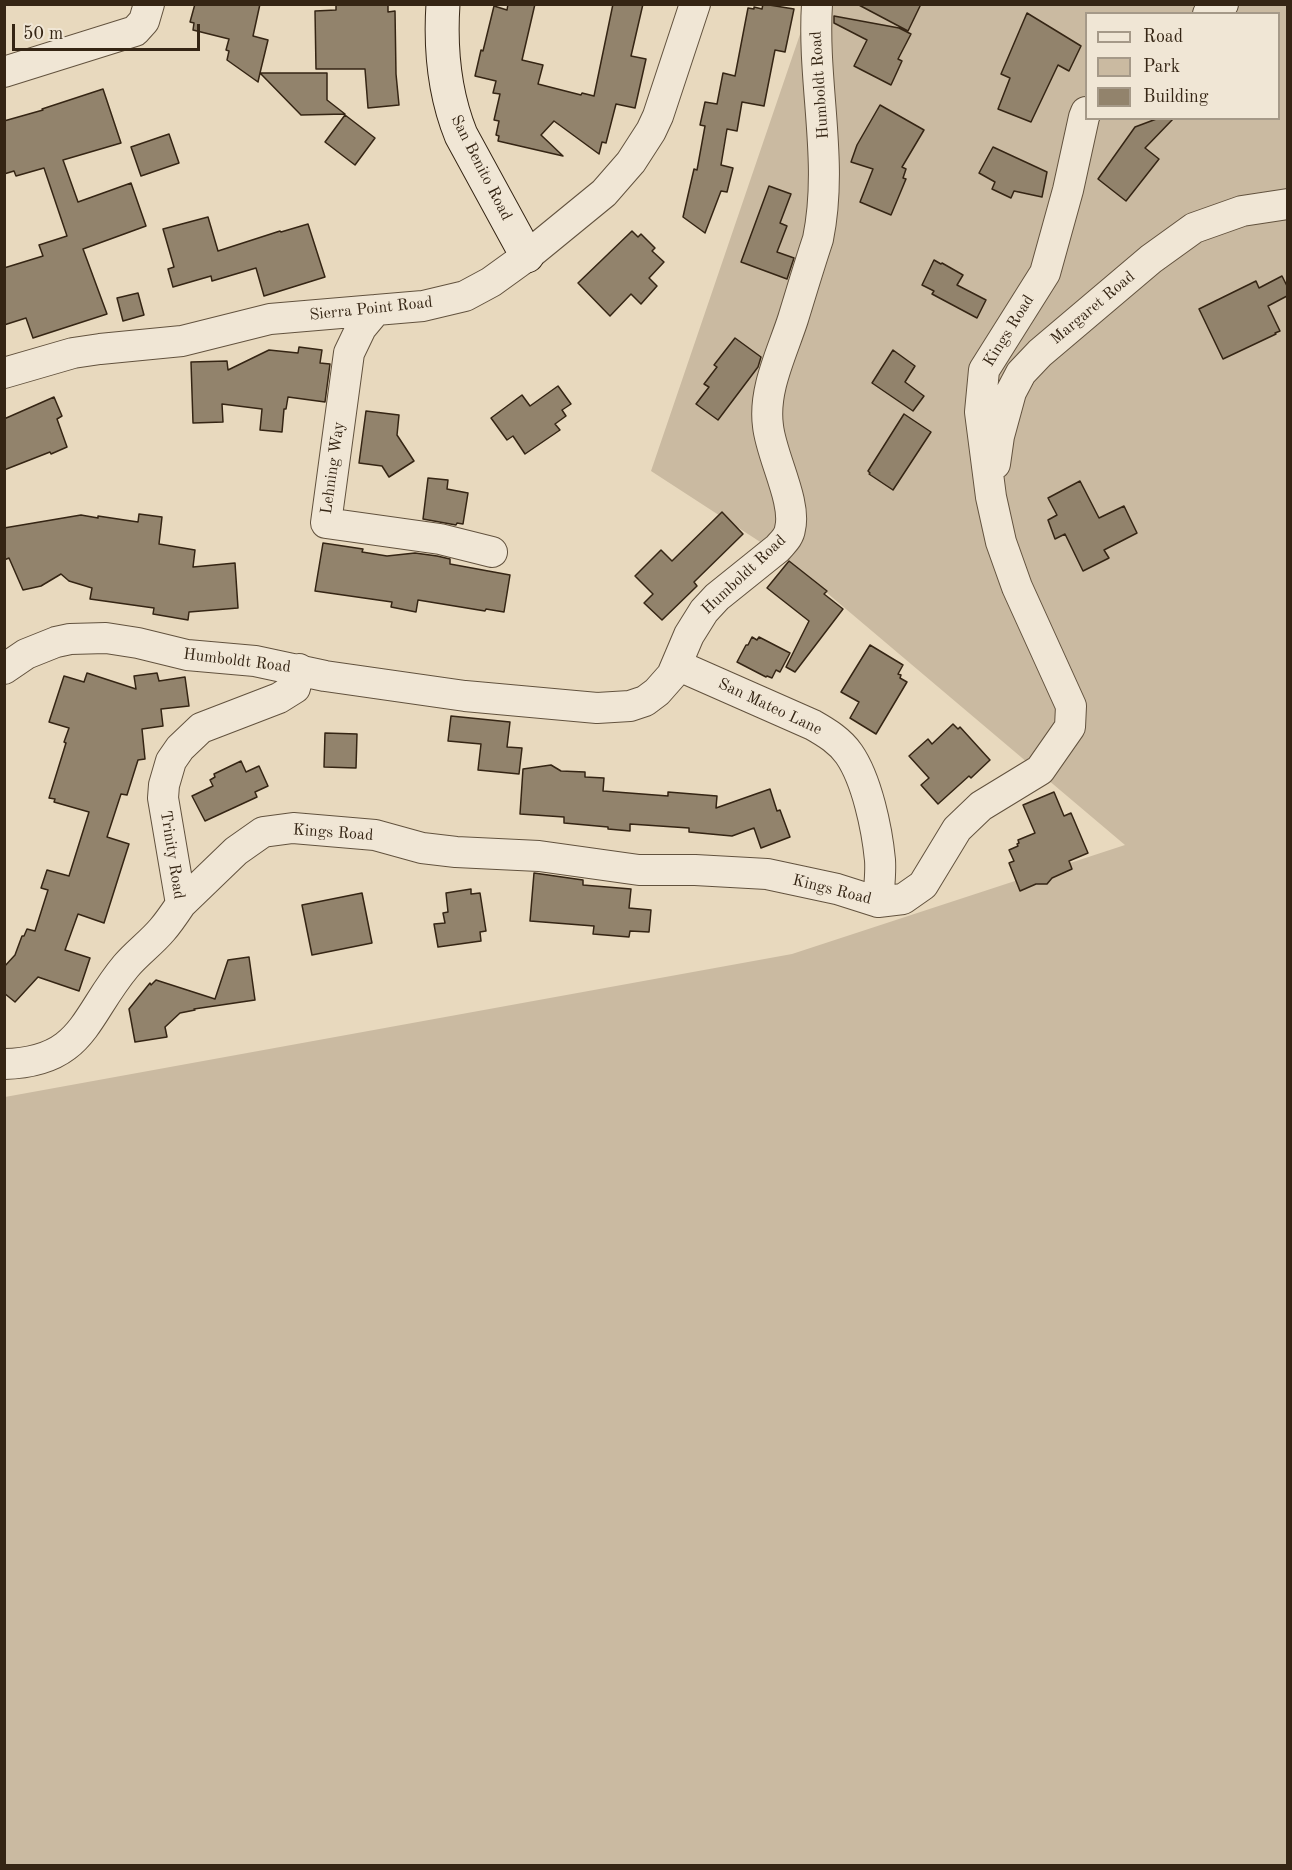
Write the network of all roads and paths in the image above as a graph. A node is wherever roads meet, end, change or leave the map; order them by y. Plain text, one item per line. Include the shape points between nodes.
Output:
1 (443, 4) edge
2 (695, 4) edge
3 (817, 4) edge
4 (144, 16) edge
5 (4, 72) edge
6 (1085, 114) edge
7 (1287, 204) edge
8 (527, 256) junction
9 (376, 310) junction
10 (314, 316) junction
11 (349, 353) junction
12 (4, 374) edge
13 (991, 497) junction
14 (492, 552) dead end
15 (677, 665) junction
16 (4, 669) edge
17 (299, 669) junction
18 (878, 902) junction
19 (181, 904) junction
20 (4, 1064) edge

1 - 8 street, San Benito Road via 443,63 454,118
2 - 8 street, Sierra Point Road via 658,116 631,162 590,207
3 - 15 street, Humboldt Road via 824,147 822,219 773,378 767,415 789,503 790,531 778,548 704,611
4 - 5 street via 130,34
6 - 13 street, Kings Road via 1045,273 984,370 980,412
7 - 13 street, Margaret Road via 1242,210 1194,228 1151,259 1040,353 1021,373 1011,392 999,436
8 - 9 street, Sierra Point Road via 465,296 423,306
9 - 10 street, Sierra Point Road
9 - 11 street, Lehning Way via 361,328
10 - 11 street via 336,330
10 - 12 street, Sierra Point Road via 270,319 182,342 73,353
11 - 14 street, Lehning Way via 326,523 440,539
13 - 18 street, Kings Road via 1017,587 1071,706 1070,727 1040,770 981,806 957,830 923,885 903,898
15 - 17 street, Humboldt Road via 645,701 605,708 465,696
15 - 18 street, San Mateo Lane via 813,725 841,745 856,766 872,817 880,860
16 - 17 street, Humboldt Road via 43,647 87,638 123,640 187,655
17 - 19 street, Trinity Road via 295,688 201,728 171,761 163,798
18 - 19 street, Kings Road via 767,874 639,870 539,856 422,848 375,835 293,828 263,832 236,851
19 - 20 street, Trinity Road via 162,930 125,967 88,1023 61,1050 35,1061

